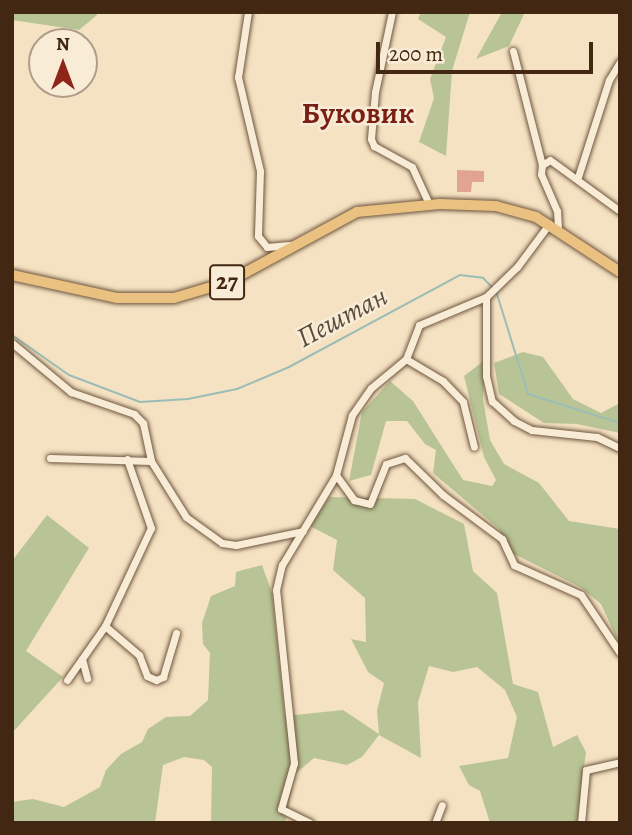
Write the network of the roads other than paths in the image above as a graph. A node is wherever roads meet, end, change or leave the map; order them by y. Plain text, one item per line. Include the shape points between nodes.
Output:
1 (248, 12) edge
2 (392, 12) edge
3 (513, 51) dead end
4 (620, 62) edge
5 (542, 165) junction
6 (578, 177) junction
7 (429, 204) junction
8 (620, 211) edge
9 (553, 226) junction
10 (296, 245) junction
11 (620, 272) edge
12 (12, 275) edge
13 (486, 297) junction
14 (12, 343) edge
15 (406, 359) junction
16 (474, 447) dead end
17 (620, 448) edge
18 (50, 458) dead end
19 (127, 459) junction
20 (151, 461) junction
21 (336, 475) junction
22 (303, 531) junction
23 (105, 626) junction
24 (176, 633) dead end
25 (620, 653) edge
26 (82, 659) junction
27 (87, 678) dead end
28 (67, 680) dead end
29 (620, 762) edge
30 (442, 804) dead end
31 (310, 823) edge
32 (435, 823) edge
33 (581, 823) edge

1 - 10 street via 238,77 260,171 258,236 267,247
2 - 7 street via 375,92 371,139 374,146 412,167
3 - 5 street
4 - 6 street via 609,80
5 - 6 street via 550,160
5 - 9 street
6 - 8 street
7 - 9 main road, 27 via 496,206
7 - 10 main road, 27 via 363,210
9 - 11 main road, 27
9 - 13 street
10 - 12 main road, 27 via 218,286 164,299 117,298
13 - 15 street via 419,325
13 - 17 street via 485,376 492,401 532,430 597,438
14 - 20 street via 71,392 134,414 144,423
15 - 16 street via 443,381 463,402
15 - 21 street via 371,388 352,415
18 - 19 street
19 - 20 street
19 - 23 street via 151,528
20 - 22 street via 186,517 222,543 236,545
21 - 22 street
21 - 25 street via 354,500 370,504 386,464 405,457 443,495 502,539 514,565 581,595
22 - 31 street via 282,565 276,590 294,763 281,808
23 - 24 street via 139,655 147,676 156,680 163,677
23 - 26 street
26 - 27 street
26 - 28 street
29 - 33 street via 586,770
30 - 32 street

